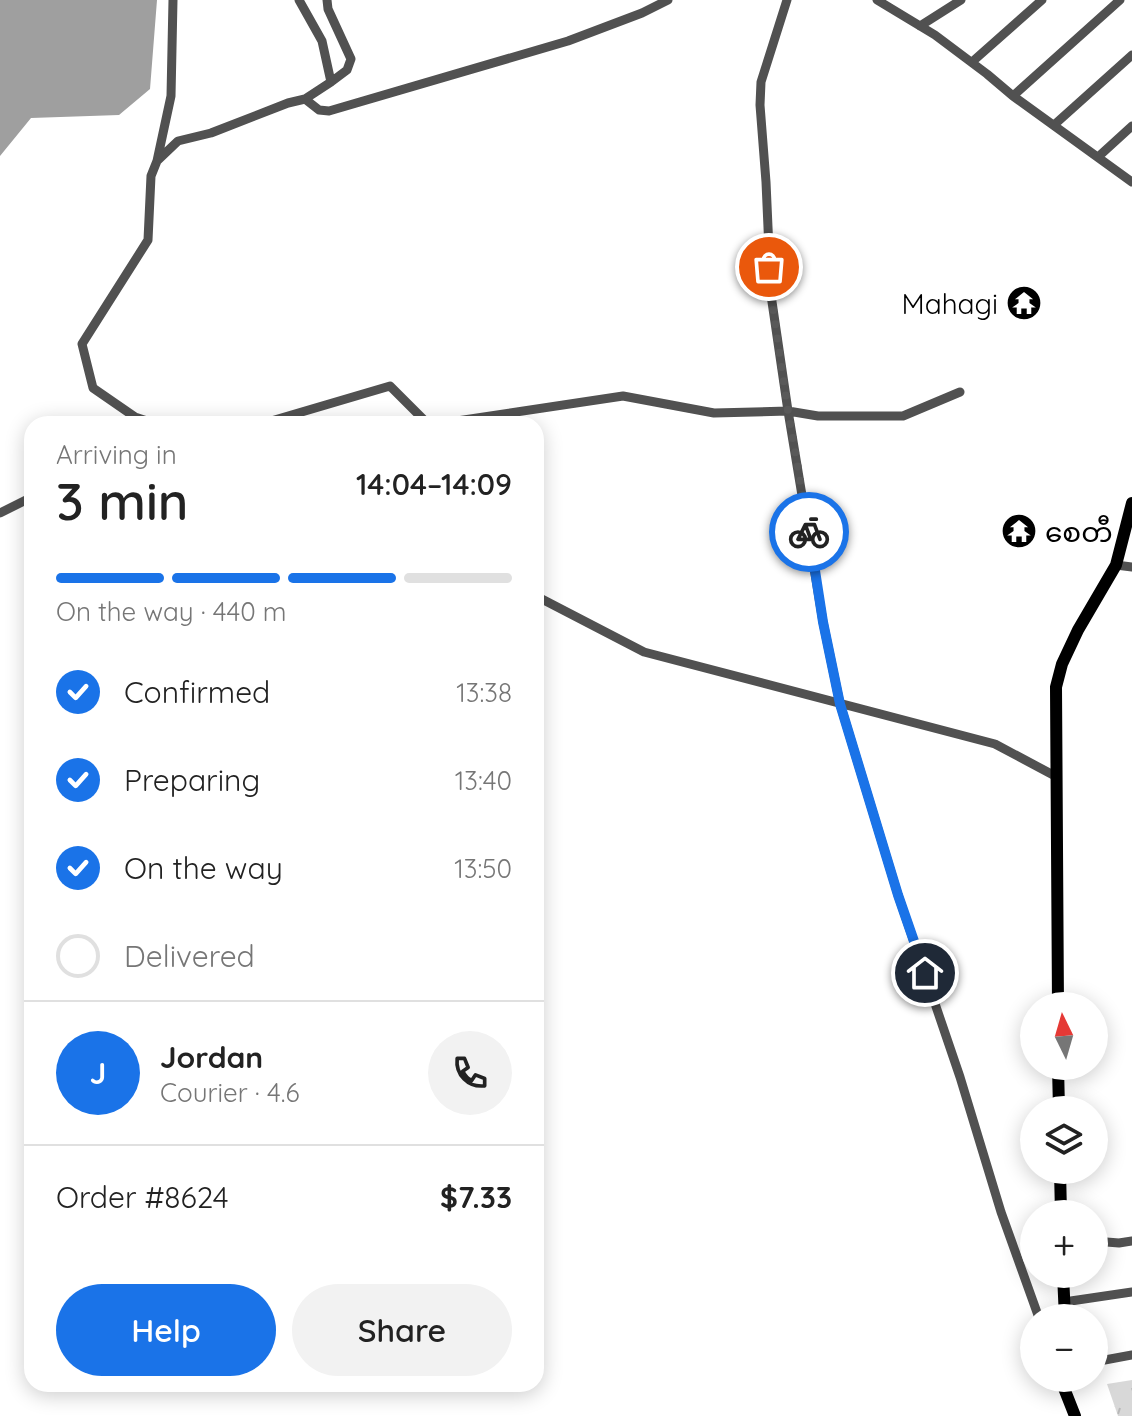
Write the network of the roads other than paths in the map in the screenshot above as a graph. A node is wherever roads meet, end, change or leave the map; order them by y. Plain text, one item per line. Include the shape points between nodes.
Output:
1 (173, 0) edge
2 (299, 0) edge
3 (327, 0) edge
4 (668, 0) edge
5 (787, 0) edge
6 (877, 0) edge
7 (961, 0) edge
8 (1042, 0) edge
9 (1120, 0) edge
10 (920, 26) junction
11 (1132, 55) edge
12 (972, 62) junction
13 (331, 82) junction
14 (1013, 96) junction
15 (305, 99) junction
16 (1054, 125) junction
17 (1132, 126) edge
18 (1098, 157) junction
19 (157, 161) junction
20 (1132, 182) edge
21 (960, 392) dead end
22 (788, 411) junction
23 (135, 416) edge
24 (288, 416) edge
25 (420, 416) edge
26 (490, 416) edge
27 (24, 501) edge
28 (1132, 503) edge
29 (0, 513) edge
30 (1116, 565) junction
31 (1132, 567) edge
32 (544, 600) edge
33 (840, 704) junction
34 (1057, 777) junction
35 (1058, 992) edge
36 (1132, 1241) edge
37 (1108, 1242) edge
38 (1064, 1288) edge
39 (1132, 1292) edge
40 (1064, 1302) joint
41 (1034, 1304) edge
42 (1132, 1355) edge
43 (1108, 1359) edge
44 (1066, 1392) edge
45 (1075, 1416) edge

1 - 19 street via 171,96
2 - 13 street via 322,41
3 - 13 street via 351,59 347,70
4 - 15 street via 568,41 329,111
5 - 22 street via 761,82 760,105 771,295
6 - 10 street
7 - 10 street
8 - 12 street
9 - 14 street
10 - 12 street
11 - 16 street
12 - 14 street
13 - 15 street
14 - 16 street
15 - 19 street via 178,141
16 - 18 street
17 - 18 street
18 - 20 street
19 - 23 street via 151,176 148,240 82,344 93,388
21 - 22 street via 903,416
22 - 26 street via 714,413 623,396
22 - 33 street
24 - 25 street via 390,386
27 - 29 street
28 - 30 main road
30 - 31 street
30 - 34 main road via 1062,664 1056,687
32 - 33 street via 644,652
33 - 34 street via 995,744
33 - 41 street
34 - 35 main road
36 - 37 street
38 - 40 main road
39 - 40 street
42 - 43 street
44 - 45 main road

